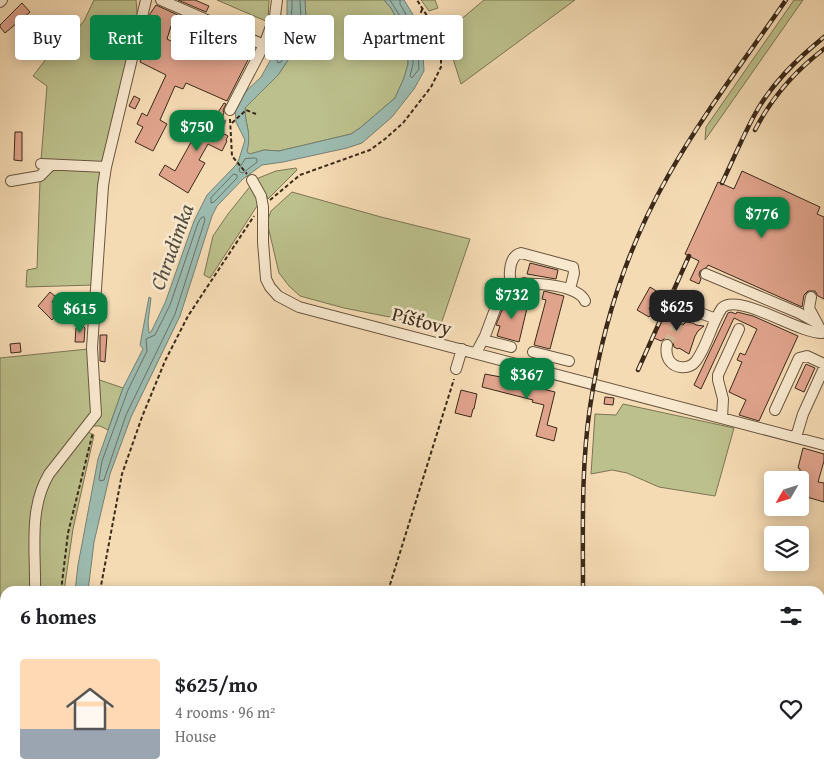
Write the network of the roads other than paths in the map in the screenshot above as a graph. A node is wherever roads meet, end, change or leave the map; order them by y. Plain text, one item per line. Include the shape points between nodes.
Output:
1 (146, 0) edge
2 (161, 0) edge
3 (277, 0) edge
4 (264, 45) junction
5 (232, 115) road end
6 (106, 167) junction
7 (252, 180) road end
8 (12, 181) dead end
9 (706, 274) dead end
10 (524, 283) junction
11 (508, 287) junction
12 (570, 289) junction
13 (811, 297) dead end
14 (521, 299) dead end
15 (585, 301) dead end
16 (680, 318) dead end
17 (716, 319) junction
18 (817, 323) junction
19 (739, 329) dead end
20 (823, 334) edge
21 (483, 340) junction
22 (668, 344) dead end
23 (511, 347) dead end
24 (464, 350) junction
25 (533, 352) dead end
26 (476, 353) junction
27 (824, 364) edge
28 (824, 368) edge
29 (456, 369) road end
30 (565, 377) junction
31 (775, 410) dead end
32 (722, 418) junction
33 (796, 437) junction
34 (824, 445) edge
35 (35, 586) edge

1 - 6 street
2 - 4 street
3 - 4 street via 275,16
4 - 5 street
6 - 8 street via 46,164 40,176
6 - 35 street via 92,348 96,414 42,484 35,526
7 - 24 street, Píšťovy via 263,207 266,279 278,296 299,307
9 - 18 street
10 - 11 street
10 - 12 street
10 - 14 street
11 - 12 street via 513,261 521,253 573,267
11 - 21 street
12 - 15 street via 580,293
13 - 18 street via 809,308
16 - 17 street via 684,311 690,309
17 - 20 street via 724,305 735,304 812,333
17 - 22 street via 698,357 690,365 683,367 672,363 666,354
18 - 20 street
19 - 32 street via 718,375 724,399
21 - 23 street
21 - 26 street
24 - 26 street, Píšťovy
24 - 29 street
25 - 30 street via 569,360
26 - 30 street, Píšťovy
27 - 31 street via 807,356 799,358
28 - 33 street
30 - 32 street, Píšťovy
32 - 33 street, Píšťovy
33 - 34 street, Píšťovy

